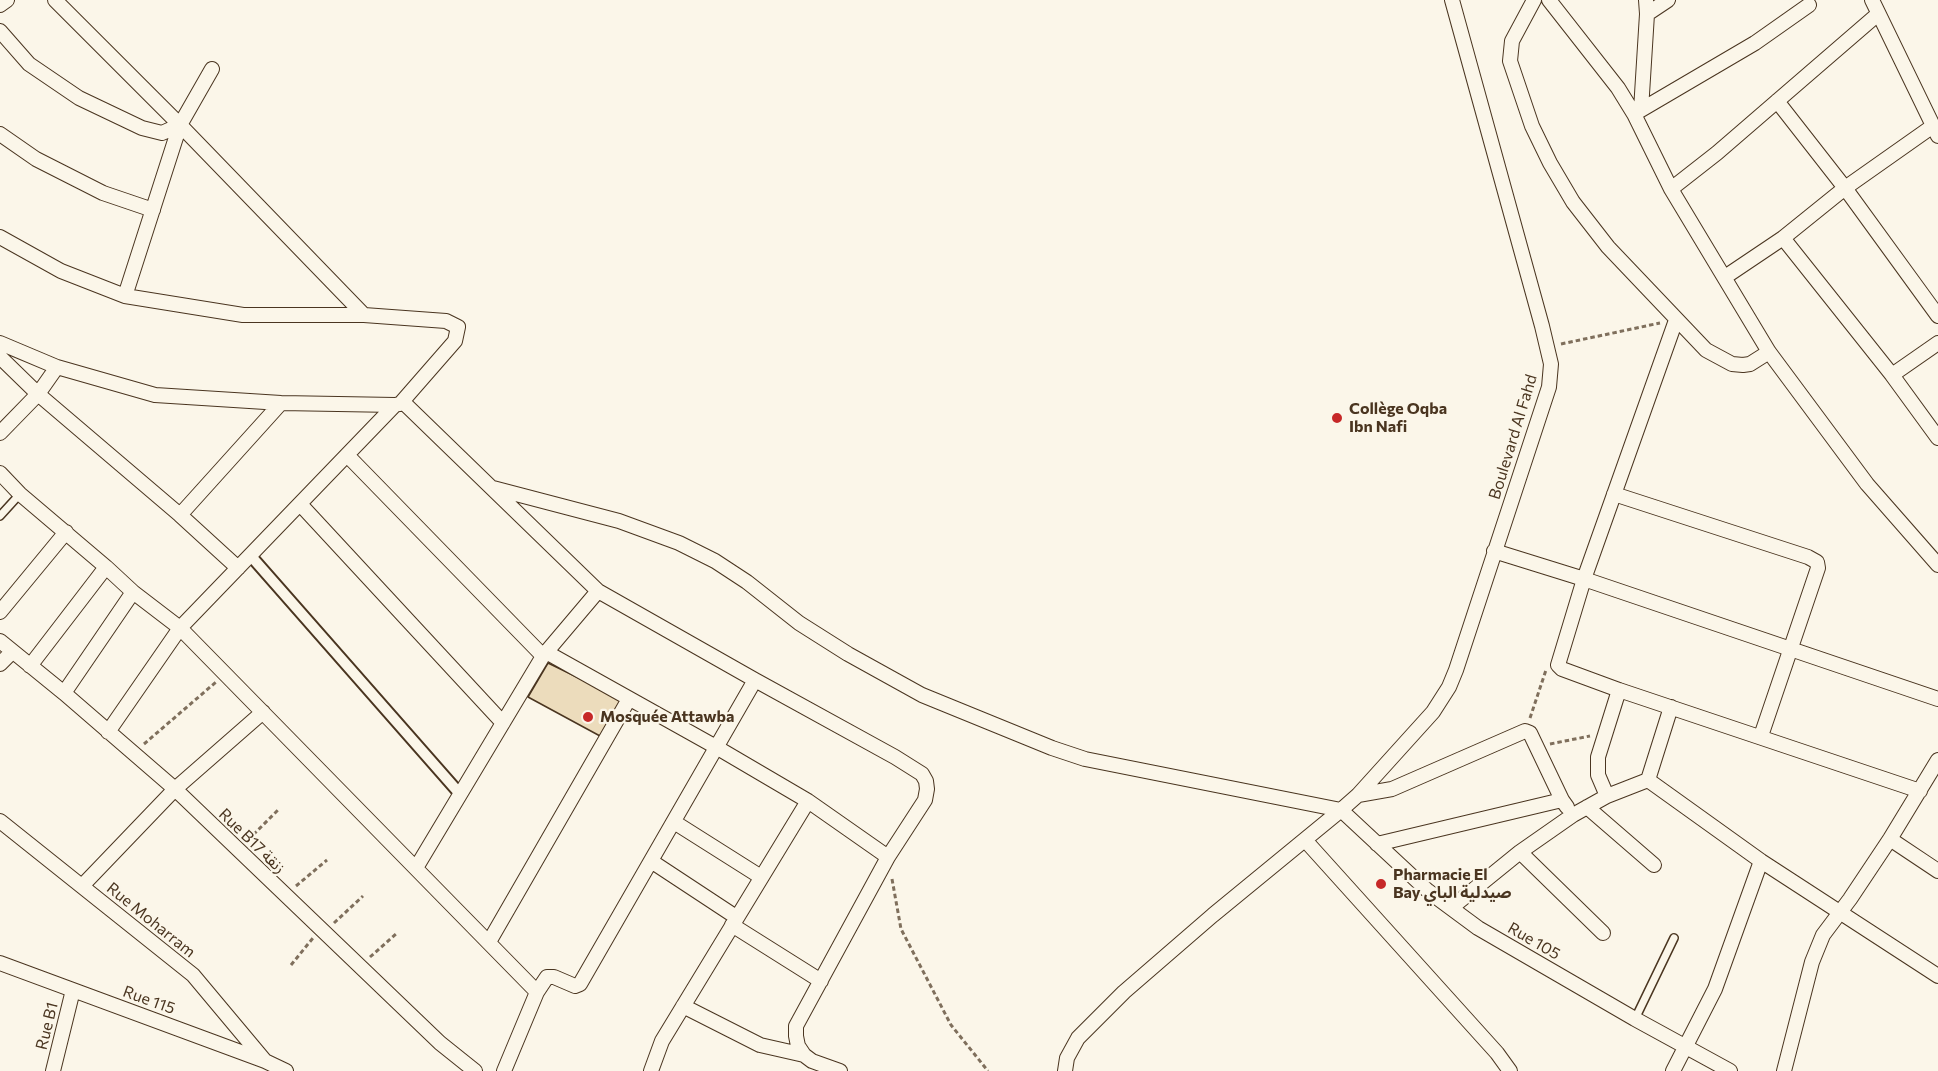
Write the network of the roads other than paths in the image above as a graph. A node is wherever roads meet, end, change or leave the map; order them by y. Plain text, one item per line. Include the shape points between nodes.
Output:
1 (7, 0) edge
2 (55, 0) edge
3 (1452, 0) edge
4 (1534, 0) edge
5 (1549, 0) edge
6 (1668, 0) edge
7 (1872, 0) edge
8 (0, 5) edge
9 (1809, 5) dead end
10 (1647, 7) edge
11 (1878, 14) junction
12 (0, 31) edge
13 (212, 69) dead end
14 (1777, 101) junction
15 (1638, 112) junction
16 (180, 125) junction
17 (1935, 131) edge
18 (0, 134) edge
19 (1845, 188) junction
20 (1671, 189) junction
21 (153, 210) junction
22 (0, 237) edge
23 (1783, 237) junction
24 (1725, 277) junction
25 (125, 296) junction
26 (364, 315) junction
27 (1938, 316) edge
28 (1676, 320) junction
29 (0, 343) edge
30 (1938, 343) edge
31 (1769, 352) junction
32 (0, 357) edge
33 (57, 367) junction
34 (1892, 375) junction
35 (38, 394) junction
36 (281, 404) junction
37 (398, 404) junction
38 (0, 433) edge
39 (1938, 438) edge
40 (347, 455) junction
41 (0, 473) edge
42 (491, 487) junction
43 (20, 494) junction
44 (1614, 494) junction
45 (300, 504) junction
46 (180, 515) junction
47 (0, 516) edge
48 (66, 532) junction
49 (1494, 551) junction
50 (250, 555) junction
51 (1938, 566) edge
52 (106, 567) junction
53 (238, 568) junction
54 (1584, 579) junction
55 (598, 591) junction
56 (133, 592) junction
57 (0, 612) edge
58 (180, 628) junction
59 (0, 641) edge
60 (1791, 650) junction
61 (12, 652) junction
62 (544, 654) junction
63 (0, 664) edge
64 (30, 666) junction
65 (755, 680) junction
66 (1619, 690) junction
67 (64, 693) junction
68 (629, 699) junction
69 (1938, 699) edge
70 (1671, 707) junction
71 (263, 712) junction
72 (502, 723) junction
73 (108, 732) junction
74 (1761, 736) junction
75 (716, 747) junction
76 (1938, 760) edge
77 (1648, 780) junction
78 (1933, 782) edge
79 (175, 789) junction
80 (1920, 791) junction
81 (460, 794) junction
82 (1358, 795) junction
83 (1607, 796) junction
84 (1562, 800) junction
85 (808, 801) junction
86 (1587, 807) junction
87 (1341, 810) junction
88 (1573, 815) junction
89 (0, 821) edge
90 (674, 822) junction
91 (1890, 839) junction
92 (1305, 840) junction
93 (1377, 844) junction
94 (1520, 852) junction
95 (888, 857) junction
96 (651, 861) junction
97 (1761, 861) junction
98 (1654, 865) dead end
99 (416, 868) junction
100 (1938, 871) edge
101 (761, 877) junction
102 (82, 886) junction
103 (1450, 909) junction
104 (1840, 911) junction
105 (734, 921) junction
106 (1603, 933) dead end
107 (1674, 938) dead end
108 (489, 942) junction
109 (0, 963) edge
110 (1938, 976) edge
111 (820, 981) junction
112 (73, 990) junction
113 (537, 992) junction
114 (683, 1006) junction
115 (1635, 1019) junction
116 (1686, 1047) junction
117 (804, 1055) junction
118 (265, 1061) junction
119 (53, 1071) edge
120 (286, 1071) edge
121 (475, 1071) edge
122 (504, 1071) edge
123 (651, 1071) edge
124 (840, 1071) edge
125 (1065, 1071) edge
126 (1510, 1071) edge
127 (1672, 1071) edge
128 (1730, 1071) edge
129 (1784, 1071) edge

1 - 8 street
2 - 16 street
3 - 49 street, Boulevard Al Fahd via 1551,364 1549,387
4 - 28 street via 1510,50 1515,79 1532,126 1573,202 1608,247
5 - 15 street
6 - 10 street
7 - 11 street
9 - 15 street via 1755,44
10 - 15 street
11 - 14 street
11 - 17 street
12 - 16 street via 29,64 79,98 142,128 162,133
13 - 16 street
14 - 19 street
14 - 20 street
15 - 20 street
16 - 21 street
16 - 26 street
17 - 19 street
18 - 21 street via 36,159 102,193
19 - 23 street
19 - 27 street
20 - 24 street
21 - 25 street
22 - 25 street via 61,271
23 - 24 street
23 - 34 street
24 - 31 street
25 - 26 street via 243,315
26 - 37 street via 446,321 458,327 455,341
28 - 31 street via 1706,350 1732,364 1750,364
28 - 44 street
29 - 33 street
30 - 34 street
31 - 51 street via 1867,484
32 - 35 street
33 - 35 street
33 - 36 street via 154,395
34 - 39 street
35 - 38 street
35 - 46 street
36 - 37 street
36 - 46 street
37 - 40 street
37 - 42 street via 408,407
40 - 45 street
40 - 62 street
41 - 43 street
42 - 55 street
42 - 87 street via 619,521 680,543 747,582 799,623 858,660 922,695 1052,748 1085,759
43 - 47 lane
43 - 48 street
44 - 54 street
44 - 60 street via 1817,562
45 - 50 street
45 - 72 street
46 - 53 street
48 - 52 street
48 - 57 street
49 - 54 street
49 - 82 street, Boulevard Al Fahd via 1444,696
50 - 53 street
50 - 81 street
52 - 56 street
52 - 64 street
53 - 58 street
54 - 60 street
54 - 66 street via 1557,664
55 - 62 street
55 - 65 street
56 - 58 street
56 - 67 street
58 - 71 street
58 - 73 street
59 - 61 street, Rue B17 زنقة
60 - 69 street
60 - 74 street
61 - 63 street
61 - 64 street, Rue B17 زنقة
62 - 68 street
62 - 72 street
64 - 67 street, Rue B17 زنقة
65 - 75 street
65 - 95 street via 922,774 927,789 925,800
66 - 70 street
66 - 83 street via 1597,766
67 - 73 street, Rue B17 زنقة
68 - 75 street
68 - 108 street
70 - 74 street
70 - 77 street
71 - 79 street
71 - 99 street
72 - 81 street
73 - 79 street, Rue B17 زنقة
74 - 80 street
75 - 85 street
75 - 90 street
76 - 78 street
77 - 83 street
77 - 97 street
78 - 80 street
79 - 102 street
79 - 121 street, Rue B17 زنقة via 440,1043
80 - 91 street
81 - 99 street
82 - 84 street via 1392,789 1525,731 1530,733
82 - 87 street, Boulevard Al Fahd
83 - 86 street
84 - 88 street
84 - 93 street
85 - 95 street
85 - 101 street
86 - 88 street
86 - 98 street
87 - 92 street, Boulevard Al Fahd
87 - 93 street, Rue 105
88 - 94 street
89 - 102 street, Rue Moharram
90 - 96 street
90 - 101 street
91 - 100 street
91 - 104 street
92 - 125 street, Boulevard Al Fahd via 1124,992 1078,1038
92 - 126 street
93 - 103 street, Rue 105
94 - 103 street
94 - 106 street
95 - 111 street
96 - 105 street
96 - 113 street via 580,984 575,986 549,976
97 - 104 street
97 - 116 street via 1715,989
99 - 108 street
101 - 105 street
102 - 118 street, Rue Moharram via 193,975
103 - 115 street, Rue 105
104 - 110 street
104 - 129 street via 1817,948
105 - 111 street
105 - 114 street
107 - 115 lane
108 - 113 street
109 - 112 street, Rue 115
111 - 117 street via 796,1026 798,1047
112 - 118 street, Rue 115
112 - 119 street, Rue B1
113 - 122 street
114 - 117 street via 760,1045
114 - 123 street via 662,1041
115 - 116 street, Rue 105
116 - 127 street
116 - 128 street, Rue 105
117 - 124 street
118 - 120 street, Rue 115

